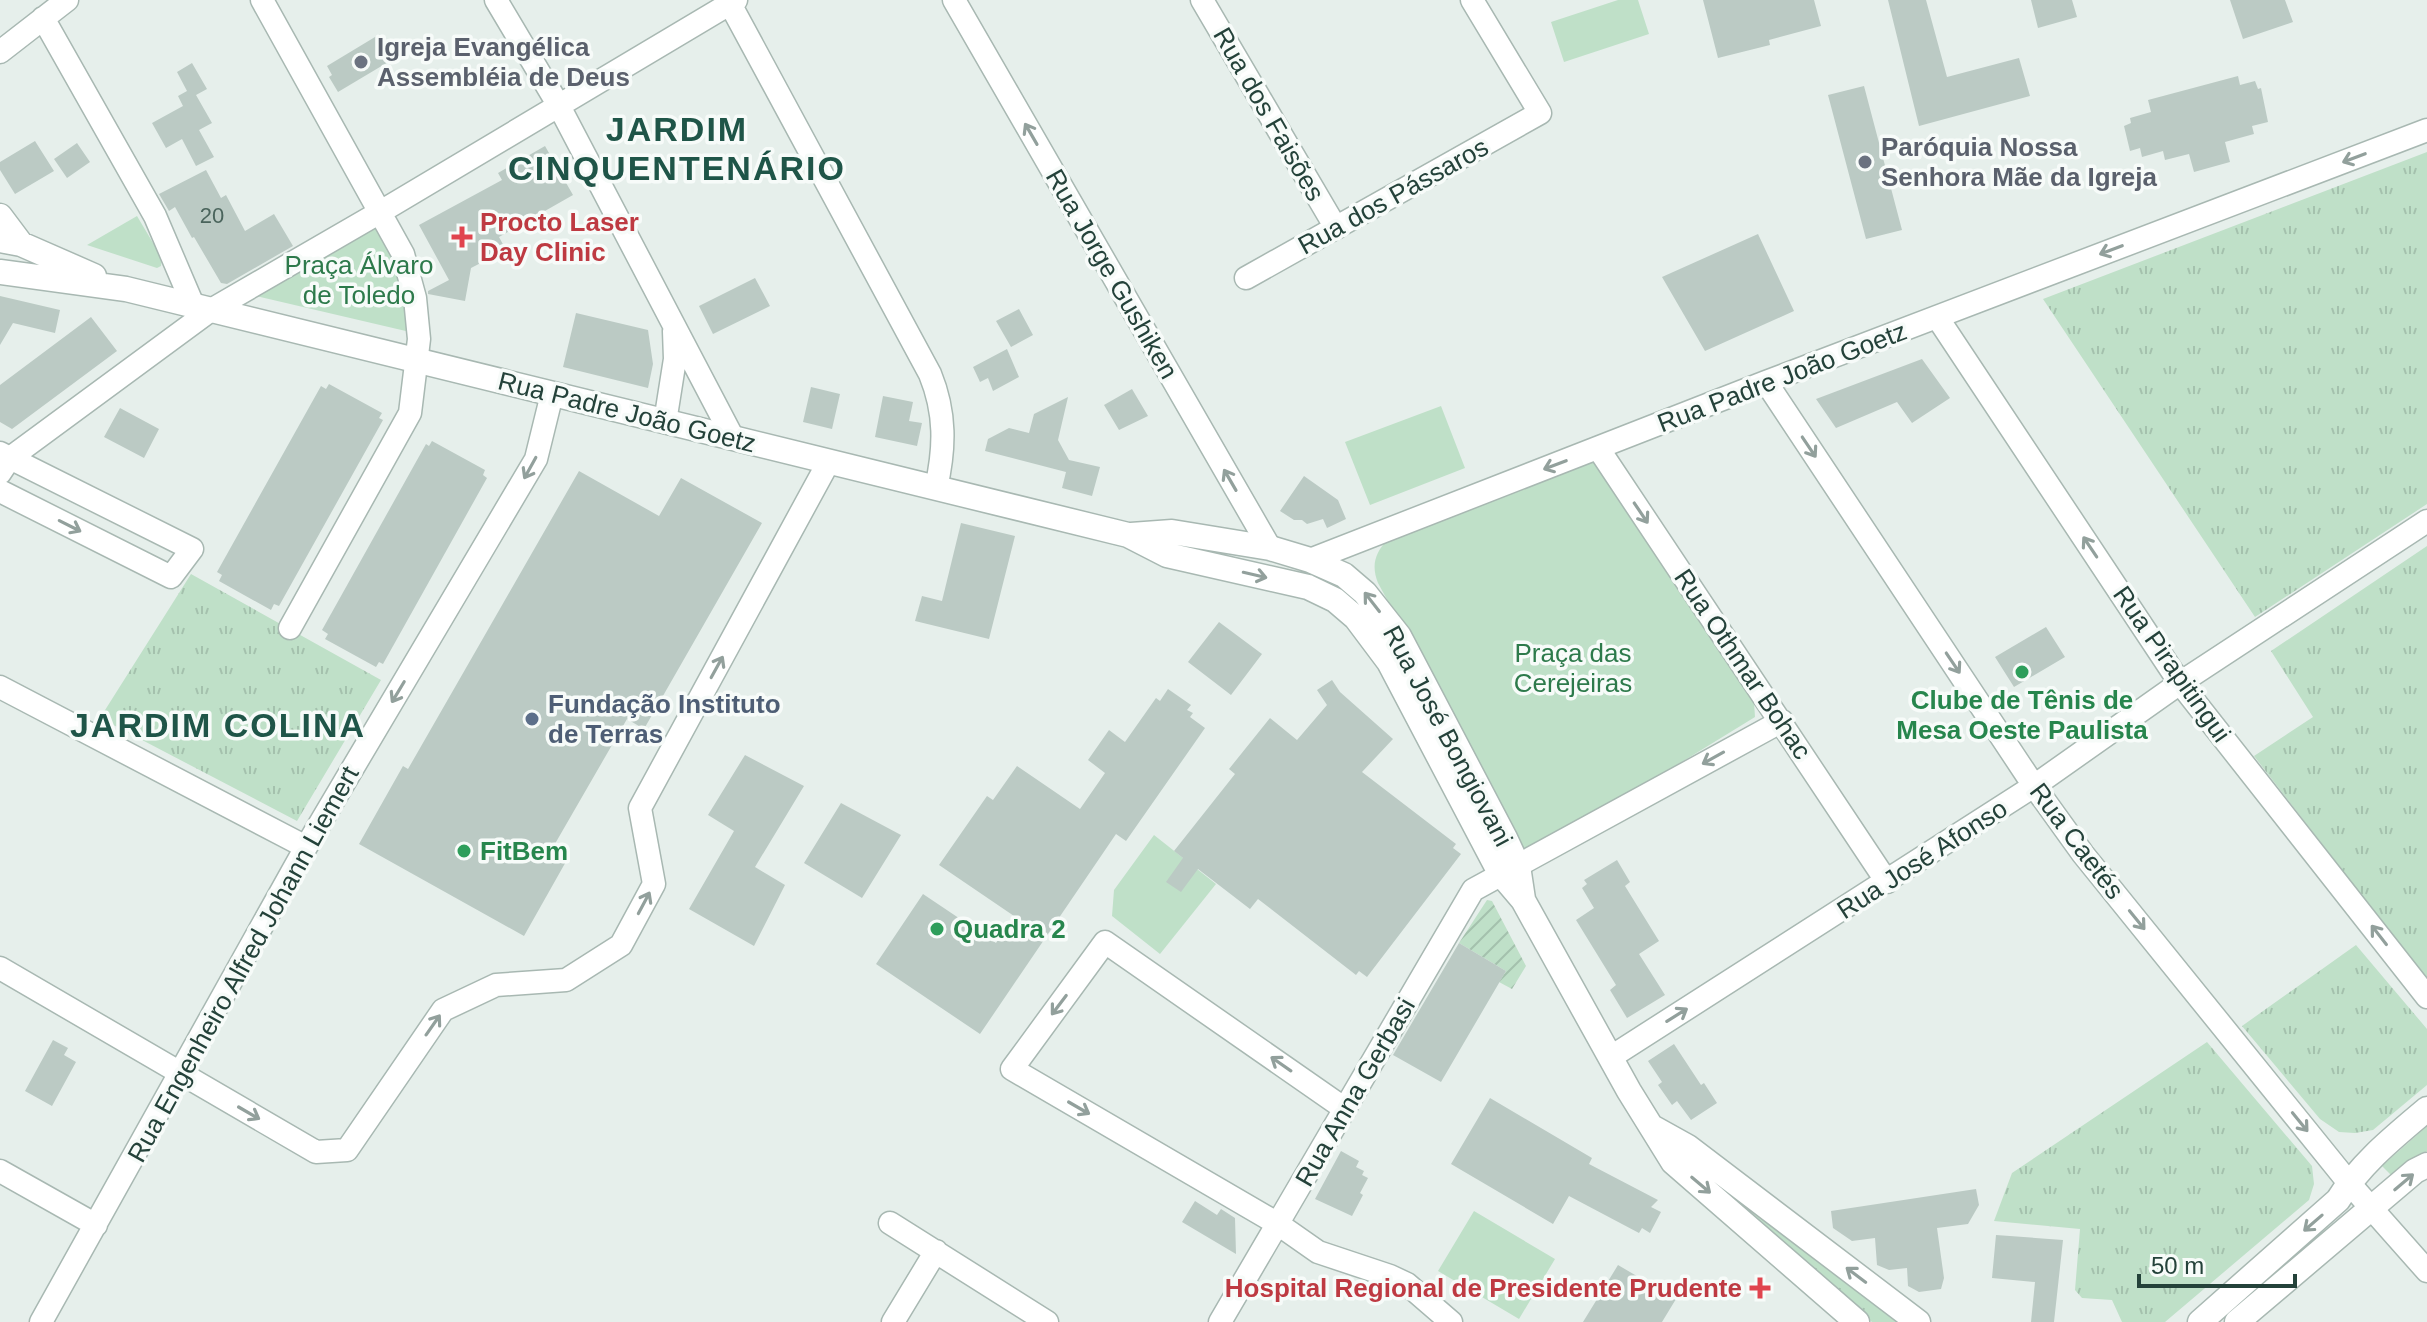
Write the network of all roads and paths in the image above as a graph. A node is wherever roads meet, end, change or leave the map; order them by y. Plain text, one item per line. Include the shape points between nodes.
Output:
1 (67, 0) edge
2 (262, 0) edge
3 (496, 0) edge
4 (954, 0) edge
5 (1202, 0) edge
6 (1472, 0) edge
7 (731, 1) edge
8 (43, 18) junction
9 (0, 52) edge
10 (559, 106) junction
11 (2427, 130) edge
12 (382, 211) junction
13 (0, 216) edge
14 (1336, 228) junction
15 (10, 242) edge
16 (4, 273) edge
17 (1246, 278) dead end
18 (126, 289) junction
19 (202, 307) junction
20 (1937, 317) junction
21 (674, 326) junction
22 (416, 360) junction
23 (1766, 382) junction
24 (552, 394) junction
25 (665, 422) junction
26 (733, 438) junction
27 (1598, 448) junction
28 (3, 461) edge
29 (828, 463) junction
30 (936, 488) junction
31 (0, 491) edge
32 (2427, 521) edge
33 (1128, 535) junction
34 (1270, 548) junction
35 (1310, 560) junction
36 (1356, 618) joint
37 (290, 628) dead end
38 (2180, 683) junction
39 (0, 687) edge
40 (1782, 721) junction
41 (2034, 786) junction
42 (306, 847) junction
43 (1509, 870) junction
44 (1887, 882) junction
45 (0, 968) edge
46 (2427, 997) edge
47 (1611, 1057) junction
48 (181, 1075) junction
49 (1345, 1109) junction
50 (2427, 1109) edge
51 (1650, 1126) junction
52 (2427, 1165) edge
53 (0, 1171) edge
54 (2349, 1183) junction
55 (2373, 1208) junction
56 (890, 1223) dead end
57 (1278, 1224) junction
58 (96, 1225) junction
59 (936, 1251) junction
60 (2427, 1271) edge
61 (48, 1319) edge
62 (893, 1322) edge
63 (1047, 1322) edge
64 (1220, 1322) edge
65 (1451, 1322) edge
66 (1857, 1322) edge
67 (1918, 1322) edge
68 (2200, 1322) edge
69 (2237, 1322) edge

1 - 8 street
2 - 12 street
3 - 10 street
34 -> 4 street, Rua Jorge Gushiken
5 - 14 street, Rua dos Faisões
6 - 14 street, Rua dos Pássaros via 1540,113
7 - 10 street
7 - 30 street via 939,395 944,454
8 - 9 street
8 - 19 street
10 - 12 street
10 - 21 street
11 -> 20 street, Rua Padre João Goetz
12 - 19 street
12 - 22 street via 403,254 415,298
13 - 15 street
14 - 17 street, Rua dos Pássaros
15 - 16 street via 18,261
15 - 18 street, Rua Padre João Goetz
16 - 18 street, Rua Padre João Goetz
18 - 19 street, Rua Padre João Goetz
19 - 22 street, Rua Padre João Goetz
19 - 28 street
20 - 23 street, Rua Padre João Goetz
38 -> 20 street, Rua Pirapitingui
21 - 25 street via 675,359
21 - 26 street
22 - 24 street, Rua Padre João Goetz
22 - 37 street via 410,413
23 - 27 street, Rua Padre João Goetz
23 -> 41 street, Rua Caetés
24 - 25 street, Rua Padre João Goetz
24 -> 42 street, Rua Engenheiro Alfred Johann Liemert via 536,459
25 - 26 street, Rua Padre João Goetz
26 - 29 street, Rua Padre João Goetz
27 -> 35 street, Rua Padre João Goetz
27 -> 40 street, Rua Othmar Bohac
31 -> 28 street via 171,577 192,549
29 - 30 street, Rua Padre João Goetz
48 -> 29 street via 316,1152 347,1150 443,1010 496,985 566,980 621,945 654,884 640,808
30 - 33 street, Rua Padre João Goetz
32 - 38 street, Rua José Afonso
33 - 34 street, Rua Padre João Goetz via 1172,532
33 -> 36 street, Rua Padre João Goetz via 1167,555 1308,587
34 - 35 street, Rua Padre João Goetz
43 -> 35 street, Rua José Bongiovani via 1399,636 1344,575
36 - 43 street, Rua José Bongiovani via 1389,662
38 - 41 street, Rua José Afonso
46 -> 38 street, Rua Pirapitingui
39 - 42 street
40 -> 43 street, Rua Anna Gerbasi
40 - 44 street, Rua Othmar Bohac
41 - 44 street, Rua José Afonso
41 -> 54 street, Rua Caetés
42 - 48 street, Rua Engenheiro Alfred Johann Liemert
43 - 47 street, Rua José Bongiovani
43 - 49 street, Rua Anna Gerbasi via 1473,890
47 -> 44 street, Rua José Afonso
45 - 48 street
47 - 51 street, Rua José Bongiovani
48 - 58 street, Rua Engenheiro Alfred Johann Liemert
49 - 57 street, Rua Anna Gerbasi
49 -> 57 street via 1105,942 1012,1069
50 - 54 street
51 -> 66 street, Rua José Bongiovani via 1673,1162
67 -> 51 street via 1688,1147
55 -> 52 street
53 - 58 street
54 - 55 street, Rua Caetés
54 -> 68 street via 2338,1200
55 - 60 street, Rua Caetés
55 - 69 street
56 - 59 street
57 - 64 street, Rua Anna Gerbasi
57 - 65 street via 1318,1252 1407,1284
58 - 61 street, Rua Engenheiro Alfred Johann Liemert
59 - 62 street
59 - 63 street

